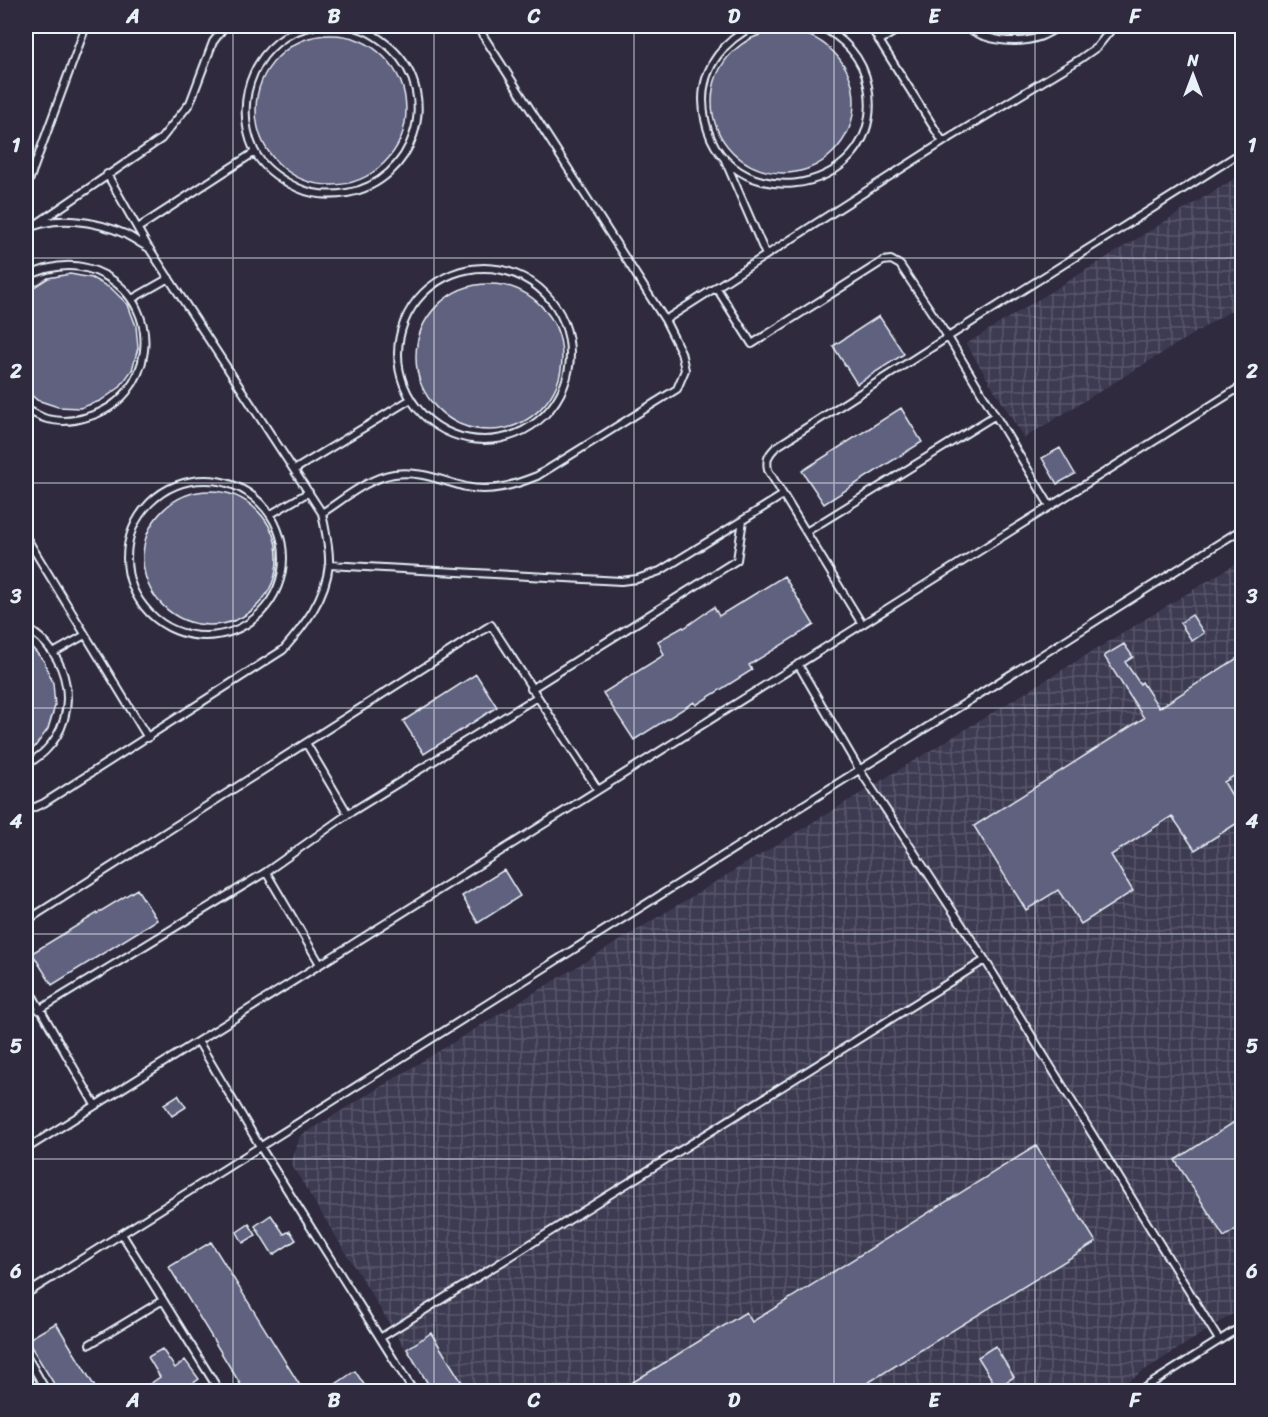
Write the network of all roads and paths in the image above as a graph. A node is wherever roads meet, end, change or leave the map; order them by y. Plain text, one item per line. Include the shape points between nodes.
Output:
1 (86, 26) edge
2 (225, 26) edge
3 (314, 26) edge
4 (349, 26) edge
5 (477, 26) edge
6 (754, 26) edge
7 (818, 26) edge
8 (870, 26) edge
9 (904, 26) edge
10 (965, 26) edge
11 (1061, 26) edge
12 (1114, 26) edge
13 (879, 41) junction
14 (943, 142) junction
15 (1242, 152) edge
16 (255, 153) junction
17 (724, 157) junction
18 (107, 174) junction
19 (26, 189) edge
20 (37, 223) junction
21 (138, 228) junction
22 (26, 230) edge
23 (149, 248) junction
24 (766, 255) junction
25 (26, 277) edge
26 (169, 278) junction
27 (716, 287) junction
28 (132, 299) junction
29 (666, 320) junction
30 (948, 337) junction
31 (1242, 386) edge
32 (411, 399) junction
33 (26, 409) edge
34 (994, 416) junction
35 (294, 470) junction
36 (309, 492) junction
37 (783, 495) junction
38 (1050, 506) junction
39 (322, 513) junction
40 (271, 514) junction
41 (743, 520) junction
42 (1242, 529) edge
43 (806, 532) junction
44 (26, 537) edge
45 (329, 565) junction
46 (862, 624) junction
47 (26, 628) edge
48 (85, 635) junction
49 (55, 652) junction
50 (798, 664) junction
51 (531, 689) junction
52 (537, 697) junction
53 (148, 738) junction
54 (306, 743) junction
55 (26, 765) edge
56 (860, 769) junction
57 (598, 790) junction
58 (26, 811) edge
59 (348, 814) junction
60 (266, 872) junction
61 (26, 921) edge
62 (985, 960) junction
63 (320, 964) junction
64 (26, 984) edge
65 (39, 1010) junction
66 (198, 1041) junction
67 (95, 1105) junction
68 (261, 1148) junction
69 (26, 1149) edge
70 (122, 1234) junction
71 (26, 1294) edge
72 (163, 1300) junction
73 (1242, 1326) edge
74 (380, 1338) junction
75 (1220, 1340) junction
76 (90, 1344) dead end
77 (26, 1356) edge
78 (47, 1392) edge
79 (220, 1392) edge
80 (414, 1392) edge
81 (1138, 1392) edge

1 - 19 lane
2 - 18 lane via 213,42 190,103 180,118 161,139
3 - 16 lane via 278,40 260,60 248,84 244,111
4 - 16 lane via 380,38 400,57 413,81 418,107 414,134 402,159 384,178 359,191 333,196 306,192 282,180
5 - 29 lane
6 - 17 lane via 739,33 722,49 709,69 703,92 707,126
7 - 17 lane via 834,33 853,51 866,74 871,100 867,126 855,150 836,169 813,181 786,185 763,182
8 - 13 lane
9 - 13 lane
10 - 11 lane via 990,38 1013,41 1039,37
12 - 14 lane via 1097,47 1080,59
13 - 14 lane
14 - 24 lane
15 - 30 lane
16 - 21 lane
17 - 24 lane
18 - 20 lane
18 - 21 lane
20 - 22 lane
20 - 23 lane via 91,224 124,234
21 - 23 lane
23 - 26 lane
24 - 27 lane
25 - 28 lane via 44,268 69,265 93,269 115,281
26 - 28 lane
26 - 35 lane
27 - 29 lane
27 - 30 lane via 752,344 883,261 891,260 900,265
28 - 33 lane via 143,324 145,351 138,376 122,398 100,414 74,421 47,419
29 - 39 lane via 685,370 677,389 537,476 515,485 488,489 468,488 415,472 393,474 374,480
30 - 34 lane
30 - 37 lane via 768,454 768,470
31 - 38 lane
32 - 32 lane via 402,382 397,356 400,329 412,304 431,285 455,272 481,267 525,278 553,301 566,325 571,352 567,379 555,403 536,422 503,437 485,440 458,436 434,424
32 - 35 lane
34 - 38 lane
34 - 43 lane
35 - 36 lane
36 - 39 lane
36 - 40 lane
37 - 41 lane
37 - 43 lane
38 - 46 lane
39 - 45 lane
40 - 40 lane via 282,539 284,566 277,591 261,613 239,629 213,636 186,634 162,623 142,604 130,582 127,558 131,533 142,511 160,494 183,483 207,480 232,484 254,496
41 - 45 lane via 660,571 621,581
41 - 51 lane via 737,560
42 - 56 lane
43 - 46 lane
44 - 48 lane
45 - 53 lane via 321,596 304,626 283,650
46 - 50 lane
47 - 49 lane via 38,634
48 - 49 lane
48 - 53 lane
49 - 55 lane via 66,677 68,704 60,729 45,751
50 - 56 lane
50 - 57 lane
51 - 52 lane
51 - 54 lane via 490,625
52 - 57 lane
52 - 59 lane
53 - 58 lane
54 - 59 lane
54 - 61 lane
56 - 62 lane
56 - 68 lane
57 - 63 lane
59 - 60 lane
60 - 63 lane
60 - 65 lane
62 - 74 lane
62 - 75 lane
63 - 66 lane
64 - 65 lane
65 - 67 lane
66 - 67 lane
66 - 68 lane
67 - 69 lane
68 - 70 lane
68 - 74 lane
70 - 71 lane
70 - 72 lane
72 - 76 lane
72 - 79 lane
73 - 75 lane
74 - 80 lane
75 - 81 lane
77 - 78 lane

